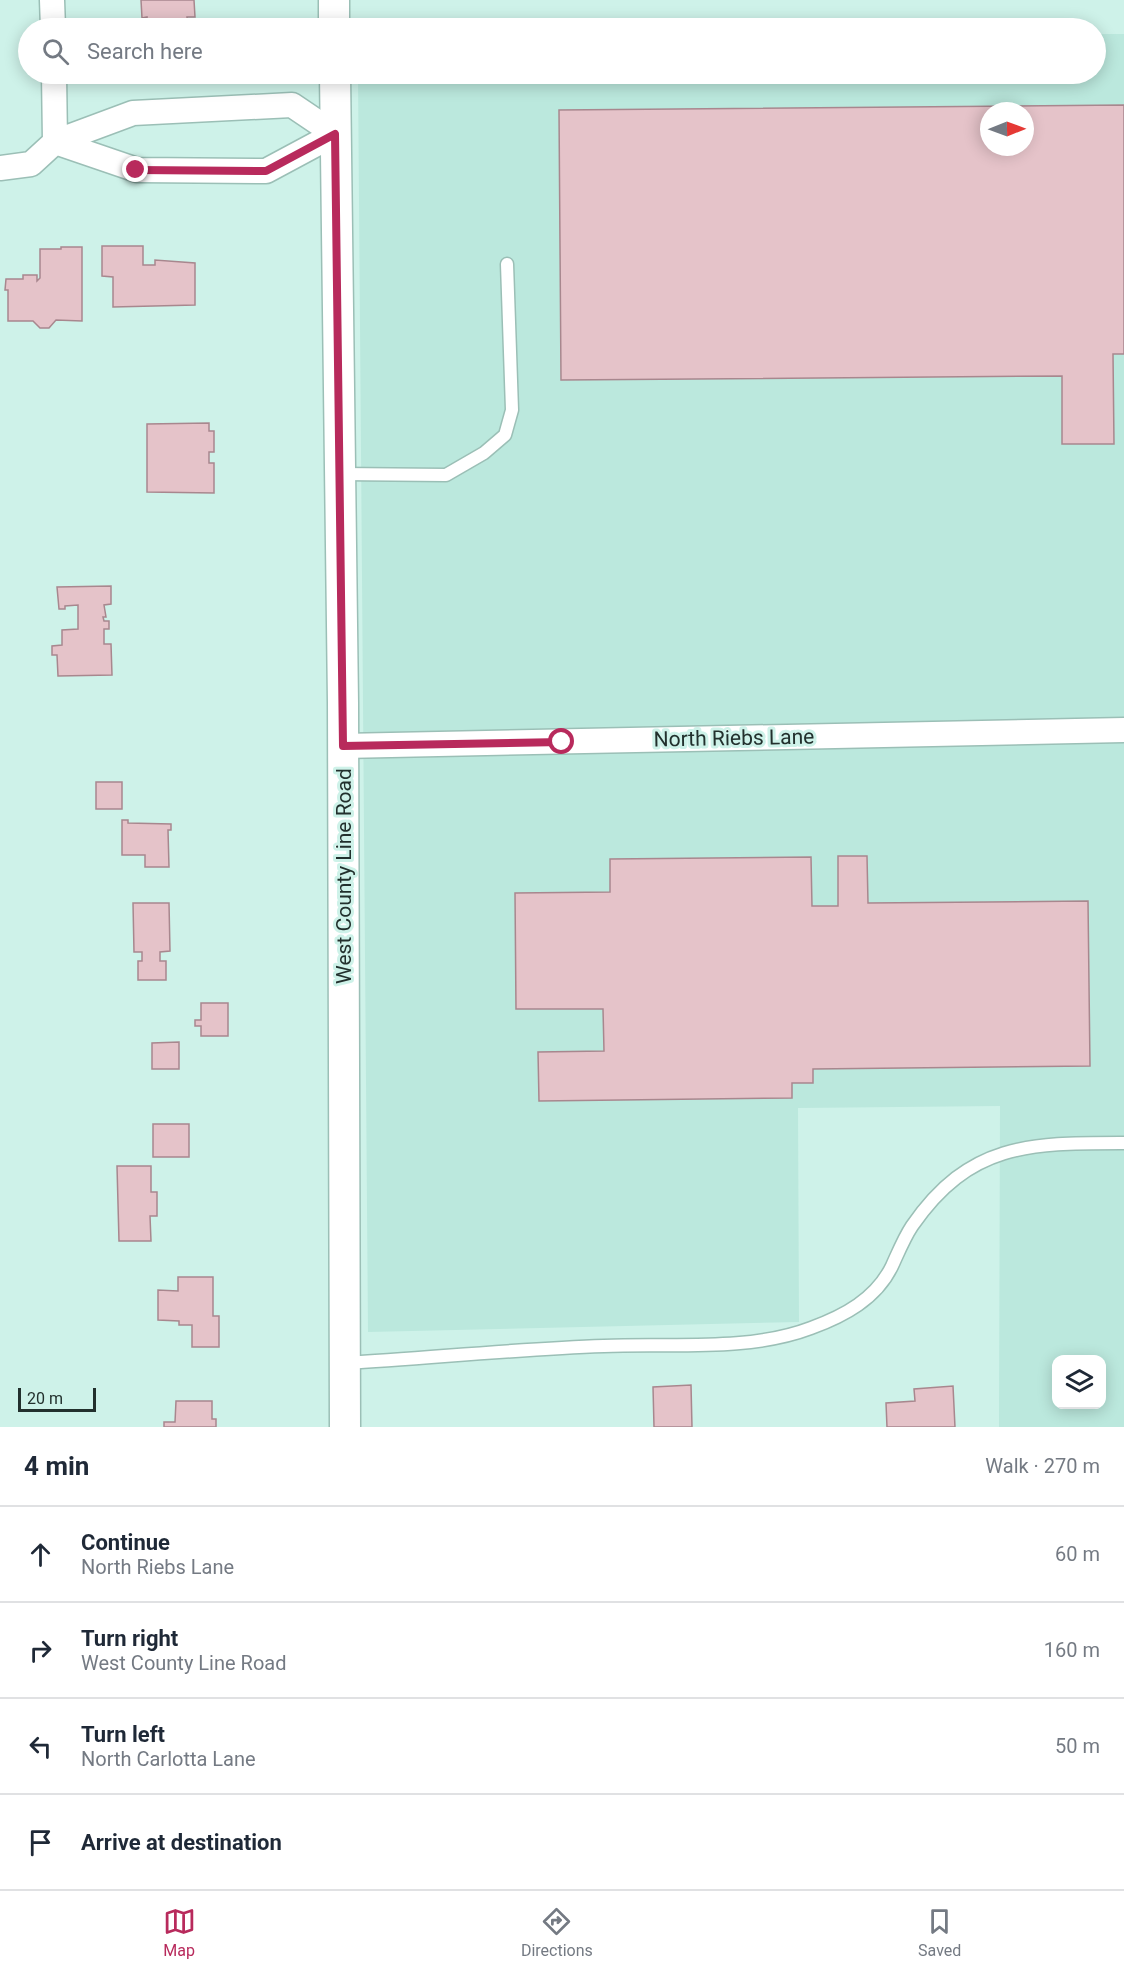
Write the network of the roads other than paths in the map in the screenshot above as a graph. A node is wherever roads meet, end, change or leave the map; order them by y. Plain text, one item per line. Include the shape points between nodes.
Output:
1 (52, 0) edge
2 (334, 0) edge
3 (53, 18) edge
4 (334, 18) edge
5 (54, 84) edge
6 (335, 84) edge
7 (335, 134) junction
8 (55, 142) junction
9 (0, 168) edge
10 (507, 264) dead end
11 (340, 474) junction
12 (1124, 729) edge
13 (343, 746) junction
14 (1124, 1143) edge
15 (345, 1363) junction
16 (345, 1427) edge

1 - 3 street
2 - 4 street
5 - 8 street
6 - 7 street, West County Line Road
7 - 8 street via 266,171 136,170
7 - 8 street via 292,105 133,113
7 - 11 street, West County Line Road
8 - 9 street via 31,164
10 - 11 lane via 512,410 505,435 484,453 446,475
11 - 13 street, West County Line Road
12 - 13 street, North Riebs Lane
13 - 15 street, West County Line Road
14 - 15 lane via 1030,1146 978,1163 937,1195 911,1227 883,1282 868,1298 833,1319 788,1335 720,1343 576,1347
15 - 16 street, West County Line Road

